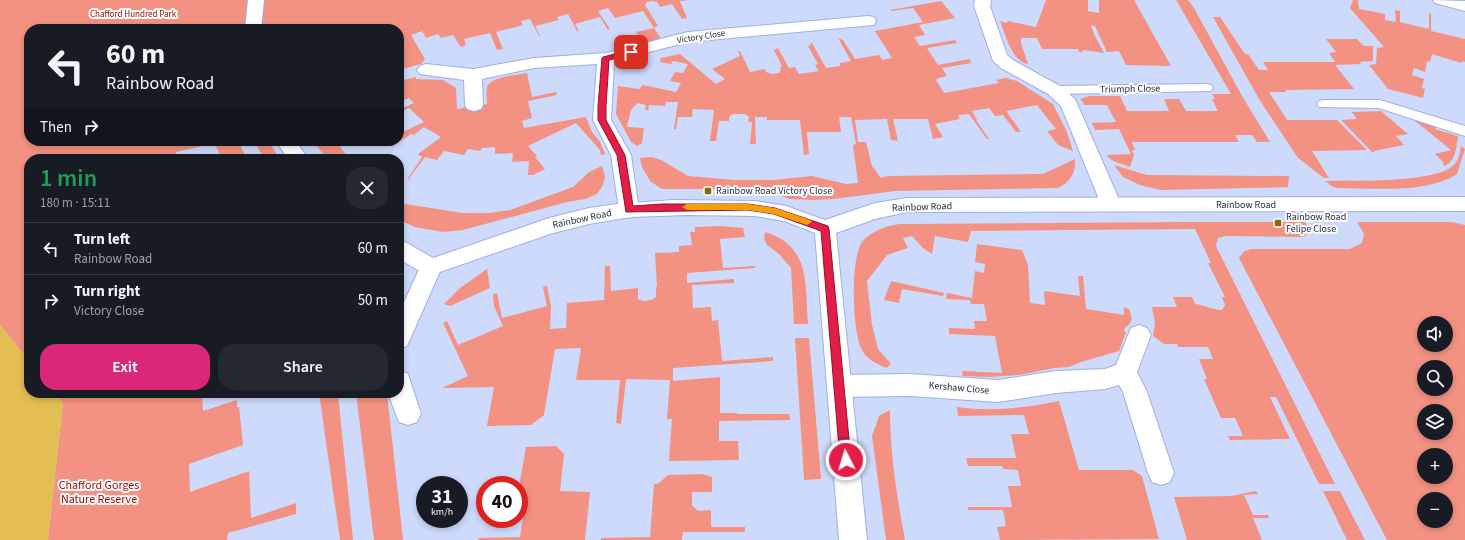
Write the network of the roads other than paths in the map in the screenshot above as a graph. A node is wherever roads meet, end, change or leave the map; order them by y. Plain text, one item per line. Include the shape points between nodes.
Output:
1 (256, 0) edge
2 (983, 0) edge
3 (1441, 0) edge
4 (1465, 6) edge
5 (868, 21) dead end
6 (254, 24) edge
7 (606, 58) junction
8 (426, 70) dead end
9 (473, 75) junction
10 (1206, 88) dead end
11 (1054, 90) junction
12 (1324, 104) dead end
13 (474, 105) dead end
14 (1465, 131) edge
15 (1111, 204) junction
16 (1465, 204) edge
17 (630, 210) junction
18 (825, 229) junction
19 (404, 252) edge
20 (431, 267) junction
21 (404, 328) edge
22 (1139, 335) dead end
23 (1125, 372) junction
24 (839, 386) junction
25 (402, 398) edge
26 (408, 414) dead end
27 (1161, 473) dead end
28 (853, 540) edge

1 - 6 street
2 - 11 street, Triumph Close via 982,6 1000,57 1007,64
3 - 4 street
5 - 7 street, Victory Close via 796,18 688,37
7 - 9 street, Victory Close via 534,63
7 - 17 street via 602,120 621,155
8 - 9 street, Victory Close
9 - 13 street
10 - 11 lane, Triumph Close
11 - 15 street, Triumph Close via 1069,104
12 - 14 lane via 1380,104
15 - 16 street, Rainbow Road
15 - 18 street, Rainbow Road via 884,208 861,214
17 - 18 street, Rainbow Road via 669,207 748,207 775,211
17 - 20 street, Rainbow Road via 590,216 541,228
18 - 24 street
19 - 20 street
20 - 21 street
22 - 23 street
23 - 24 street, Kershaw Close via 1105,379 1056,382 998,391 910,385
23 - 27 street via 1135,392
24 - 28 street
25 - 26 street

